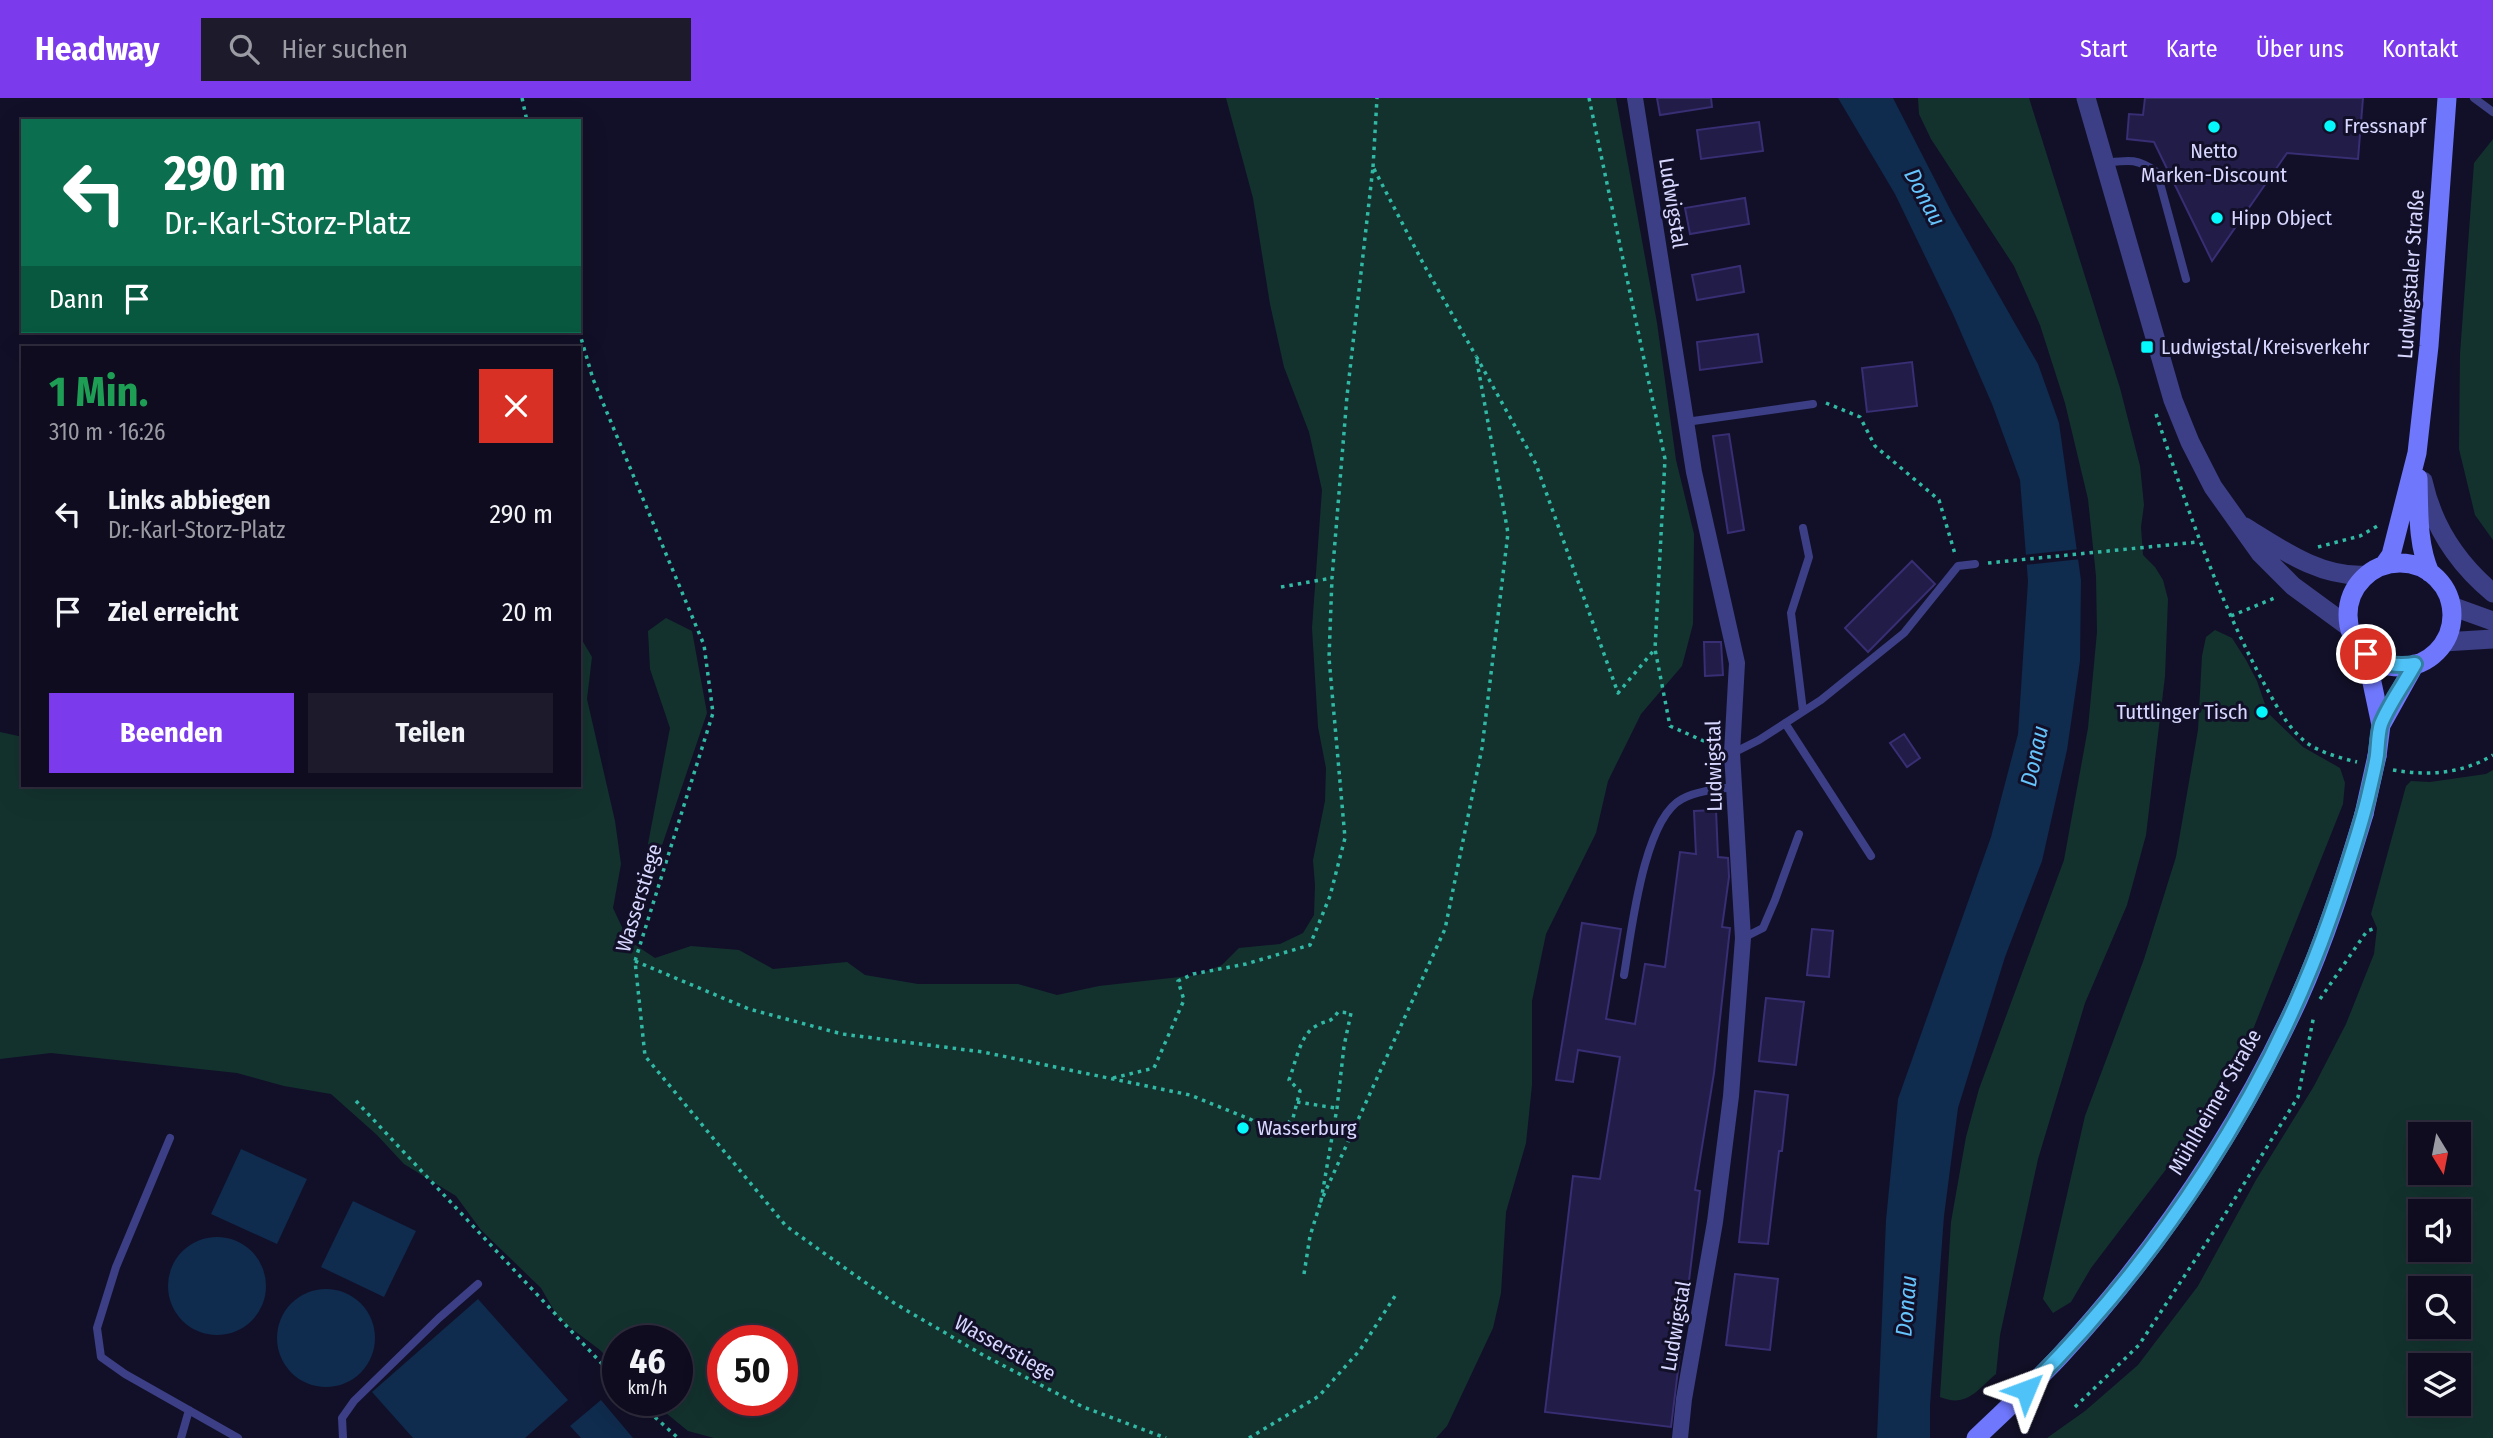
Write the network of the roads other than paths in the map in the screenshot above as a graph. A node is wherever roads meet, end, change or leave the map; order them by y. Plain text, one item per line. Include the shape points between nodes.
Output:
1 (1635, 98) edge
2 (2086, 98) edge
3 (2447, 98) edge
4 (2474, 98) edge
5 (2493, 111) edge
6 (2105, 163) junction
7 (2186, 279) dead end
8 (1813, 404) road end
9 (1686, 422) junction
10 (2417, 453) junction
11 (2241, 525) junction
12 (1802, 528) dead end
13 (1975, 564) road end
14 (2384, 565) junction
15 (2430, 573) junction
16 (2367, 575) junction
17 (2493, 593) edge
18 (2451, 606) junction
19 (2493, 621) edge
20 (2349, 627) junction
21 (2493, 639) edge
22 (2444, 642) junction
23 (2366, 654) junction
24 (2415, 664) junction
25 (1803, 711) junction
26 (1785, 723) junction
27 (2381, 725) junction
28 (1732, 753) junction
29 (1734, 787) junction
30 (1798, 834) dead end
31 (1871, 856) dead end
32 (1743, 939) junction
33 (1624, 975) dead end
34 (170, 1138) dead end
35 (478, 1284) dead end
36 (189, 1409) junction
37 (181, 1438) edge
38 (238, 1438) edge
39 (343, 1438) edge
40 (1680, 1438) edge
41 (1976, 1438) edge

1 - 9 street, Ludwigstal
2 - 6 street
3 - 10 main road, Ludwigstaler Straße
4 - 5 lane
6 - 7 lane via 2133,160 2157,172
6 - 11 street via 2173,400 2213,487
8 - 9 lane
9 - 28 street, Ludwigstal via 1737,663
10 - 14 main road, Ludwigstaler Straße via 2394,544
10 - 15 main road, Ludwigstaler Straße via 2419,523
10 - 17 street via 2437,525 2469,573
11 - 16 street via 2307,564 2350,576
11 - 20 street via 2260,553 2293,586
12 - 25 lane via 1809,557 1791,613
13 - 25 lane via 1958,566 1904,633
14 - 15 main road via 2416,565
14 - 16 main road
15 - 18 main road via 2440,582
16 - 20 main road via 2351,598
18 - 19 street
18 - 22 main road
20 - 23 main road
21 - 22 street
22 - 24 main road
23 - 24 main road via 2398,667
23 - 27 main road, Mühlheimer Straße
24 - 27 main road, Mühlheimer Straße
25 - 26 lane
26 - 28 lane
26 - 31 lane
27 - 41 main road, Mühlheimer Straße, bridge via 2384,763 2341,887 2299,998 2226,1135 2173,1217 2117,1290 2059,1357
28 - 29 street, Ludwigstal
29 - 32 street, Ludwigstal
29 - 33 lane via 1680,799 1662,821 1647,856
30 - 32 lane via 1762,928
32 - 40 street, Ludwigstal via 1731,1096
34 - 36 lane via 116,1267 97,1328 102,1357
35 - 39 lane via 354,1401 342,1418
36 - 37 lane
36 - 38 lane

